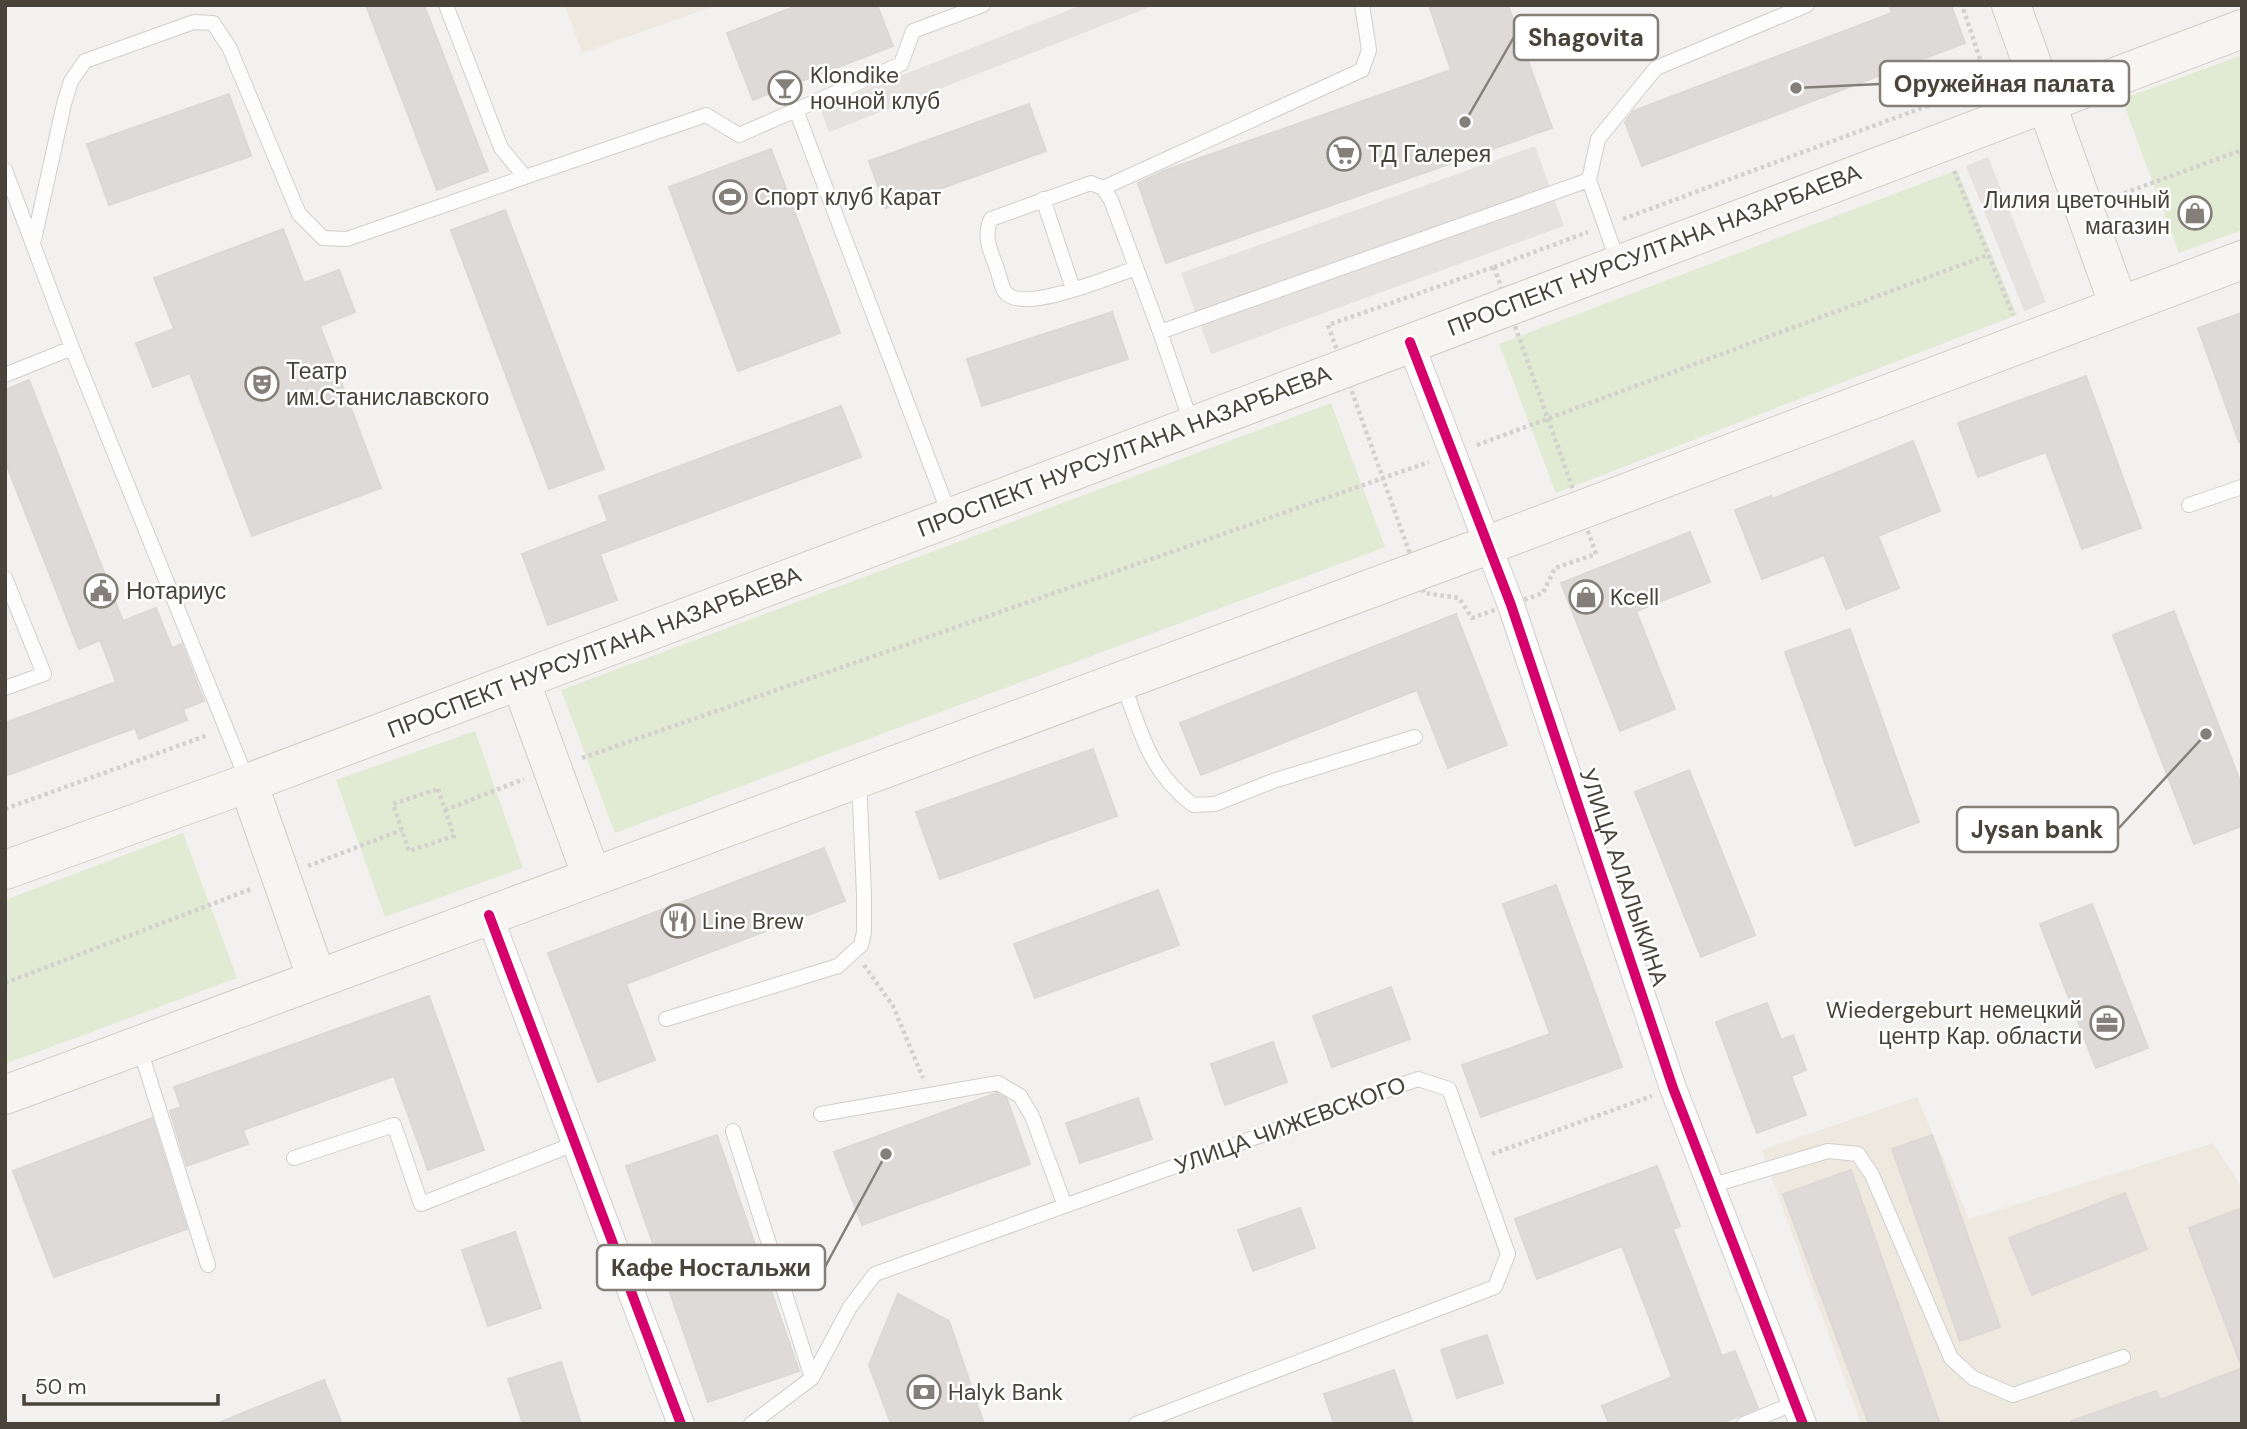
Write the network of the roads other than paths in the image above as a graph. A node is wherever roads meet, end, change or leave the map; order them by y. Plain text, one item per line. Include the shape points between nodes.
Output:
1 (446, 5) edge
2 (983, 5) edge
3 (1362, 5) edge
4 (1807, 5) edge
5 (2011, 5) edge
6 (2242, 29) edge
7 (2048, 104) junction
8 (796, 110) junction
9 (5, 170) edge
10 (525, 177) junction
11 (1589, 180) junction
12 (1103, 188) junction
13 (1043, 199) junction
14 (34, 240) junction
15 (2242, 260) edge
16 (1618, 264) junction
17 (1136, 268) junction
18 (1073, 289) junction
19 (2119, 306) junction
20 (1160, 332) junction
21 (1410, 342) junction
22 (72, 348) junction
23 (5, 374) edge
24 (1192, 425) junction
25 (2242, 487) edge
26 (2189, 505) dead end
27 (950, 517) junction
28 (1488, 545) junction
29 (5, 578) edge
30 (520, 680) junction
31 (1122, 680) junction
32 (5, 688) edge
33 (1415, 737) dead end
34 (859, 778) junction
35 (248, 783) junction
36 (5, 870) edge
37 (592, 877) junction
38 (489, 915) junction
39 (317, 979) junction
40 (666, 1020) dead end
41 (139, 1045) junction
42 (5, 1095) edge
43 (821, 1114) dead end
44 (733, 1131) dead end
45 (573, 1144) junction
46 (294, 1158) dead end
47 (1710, 1186) junction
48 (1065, 1206) junction
49 (208, 1265) dead end
50 (2123, 1357) dead end
51 (812, 1378) junction
52 (1799, 1414) edge
53 (681, 1424) edge
54 (751, 1424) edge
55 (1136, 1424) edge
56 (1744, 1424) edge

1 - 10 lane via 501,148
2 - 8 lane via 913,31 901,64
3 - 12 lane via 1369,50 1362,69
4 - 11 lane via 1656,68 1598,139
5 - 7 main road
6 - 7 main road, ПРОСПЕКТ НУРСУЛТАНА НАЗАРБАЕВА
7 - 16 main road, ПРОСПЕКТ НУРСУЛТАНА НАЗАРБАЕВА
7 - 19 main road
8 - 10 lane via 739,135 706,115
8 - 27 lane
9 - 14 lane
10 - 14 lane via 347,239 323,238 299,214 229,47 213,23 194,22 85,61 71,81 64,104
11 - 16 lane
11 - 20 lane
12 - 13 lane via 1091,183
12 - 17 lane
13 - 18 lane
13 - 18 lane via 991,219 987,241 1006,293 1016,299 1026,301
14 - 22 lane
15 - 19 main road
16 - 21 main road, ПРОСПЕКТ НУРСУЛТАНА НАЗАРБАЕВА
17 - 18 lane
17 - 20 lane
19 - 28 main road
20 - 24 lane
21 - 24 main road, ПРОСПЕКТ НУРСУЛТАНА НАЗАРБАЕВА
21 - 28 street, УЛИЦА АЛАЛЫКИНА
22 - 23 lane
22 - 35 lane
24 - 27 main road, ПРОСПЕКТ НУРСУЛТАНА НАЗАРБАЕВА
25 - 26 lane
27 - 30 main road, ПРОСПЕКТ НУРСУЛТАНА НАЗАРБАЕВА
28 - 31 main road
28 - 47 street, УЛИЦА АЛАЛЫКИНА
29 - 32 lane via 44,674
30 - 35 main road, ПРОСПЕКТ НУРСУЛТАНА НАЗАРБАЕВА
30 - 37 main road
31 - 33 lane via 1155,766 1193,805 1214,804
31 - 34 main road
34 - 37 main road
34 - 40 lane via 861,945 838,965
35 - 36 main road, ПРОСПЕКТ НУРСУЛТАНА НАЗАРБАЕВА
35 - 39 main road
37 - 38 main road
38 - 39 main road
38 - 45 street
39 - 41 main road
41 - 42 main road
41 - 49 lane
43 - 48 lane via 998,1083 1020,1096 1031,1116
44 - 51 lane
45 - 46 lane via 421,1204 394,1125
45 - 53 street
47 - 50 lane via 1828,1151 1857,1154 1872,1175 1951,1358 1973,1378 2013,1395
47 - 52 street, УЛИЦА АЛАЛЫКИНА
48 - 51 lane, УЛИЦА ЧИЖЕВСКОГО via 875,1275 850,1307
48 - 55 lane, УЛИЦА ЧИЖЕВСКОГО via 1418,1079 1449,1088 1508,1254 1495,1287
51 - 54 lane, УЛИЦА ЧИЖЕВСКОГО
52 - 56 lane

